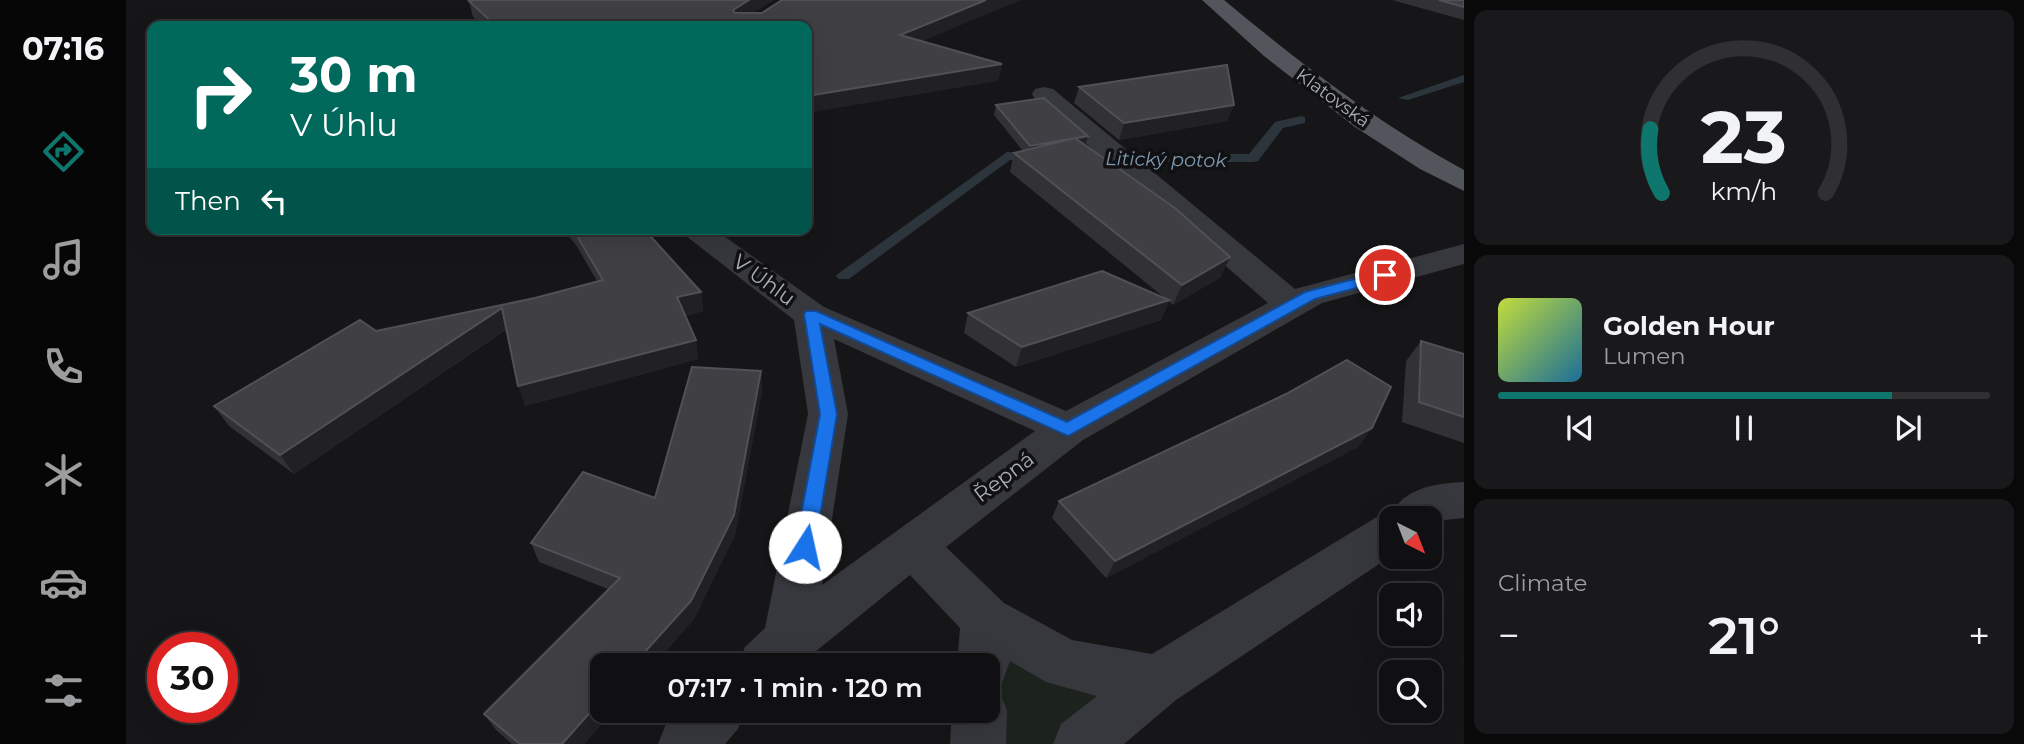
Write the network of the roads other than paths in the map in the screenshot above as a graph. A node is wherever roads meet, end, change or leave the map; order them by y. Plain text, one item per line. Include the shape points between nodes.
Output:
1 (1212, 0) edge
2 (1044, 94) dead end
3 (1461, 176) edge
4 (701, 235) edge
5 (1464, 254) edge
6 (1292, 305) junction
7 (811, 314) junction
8 (1068, 429) junction
9 (1464, 500) edge
10 (1430, 506) edge
11 (1379, 540) edge
12 (912, 545) junction
13 (985, 643) edge
14 (776, 653) edge
15 (1157, 681) junction
16 (706, 723) edge
17 (979, 723) edge
18 (686, 744) edge
19 (978, 744) edge
20 (1081, 744) edge

1 - 3 main road, Klatovská via 1346,110 1391,140
2 - 6 street
4 - 7 street, V Úhlu
5 - 6 street, Řepná via 1310,295
6 - 8 street, Řepná
7 - 8 street, V Úhlu
7 - 14 street via 828,414
8 - 12 street, Řepná
9 - 10 street
11 - 15 street
12 - 13 street
12 - 14 street, Řepná
13 - 15 street
15 - 20 street
16 - 18 street
17 - 19 street

